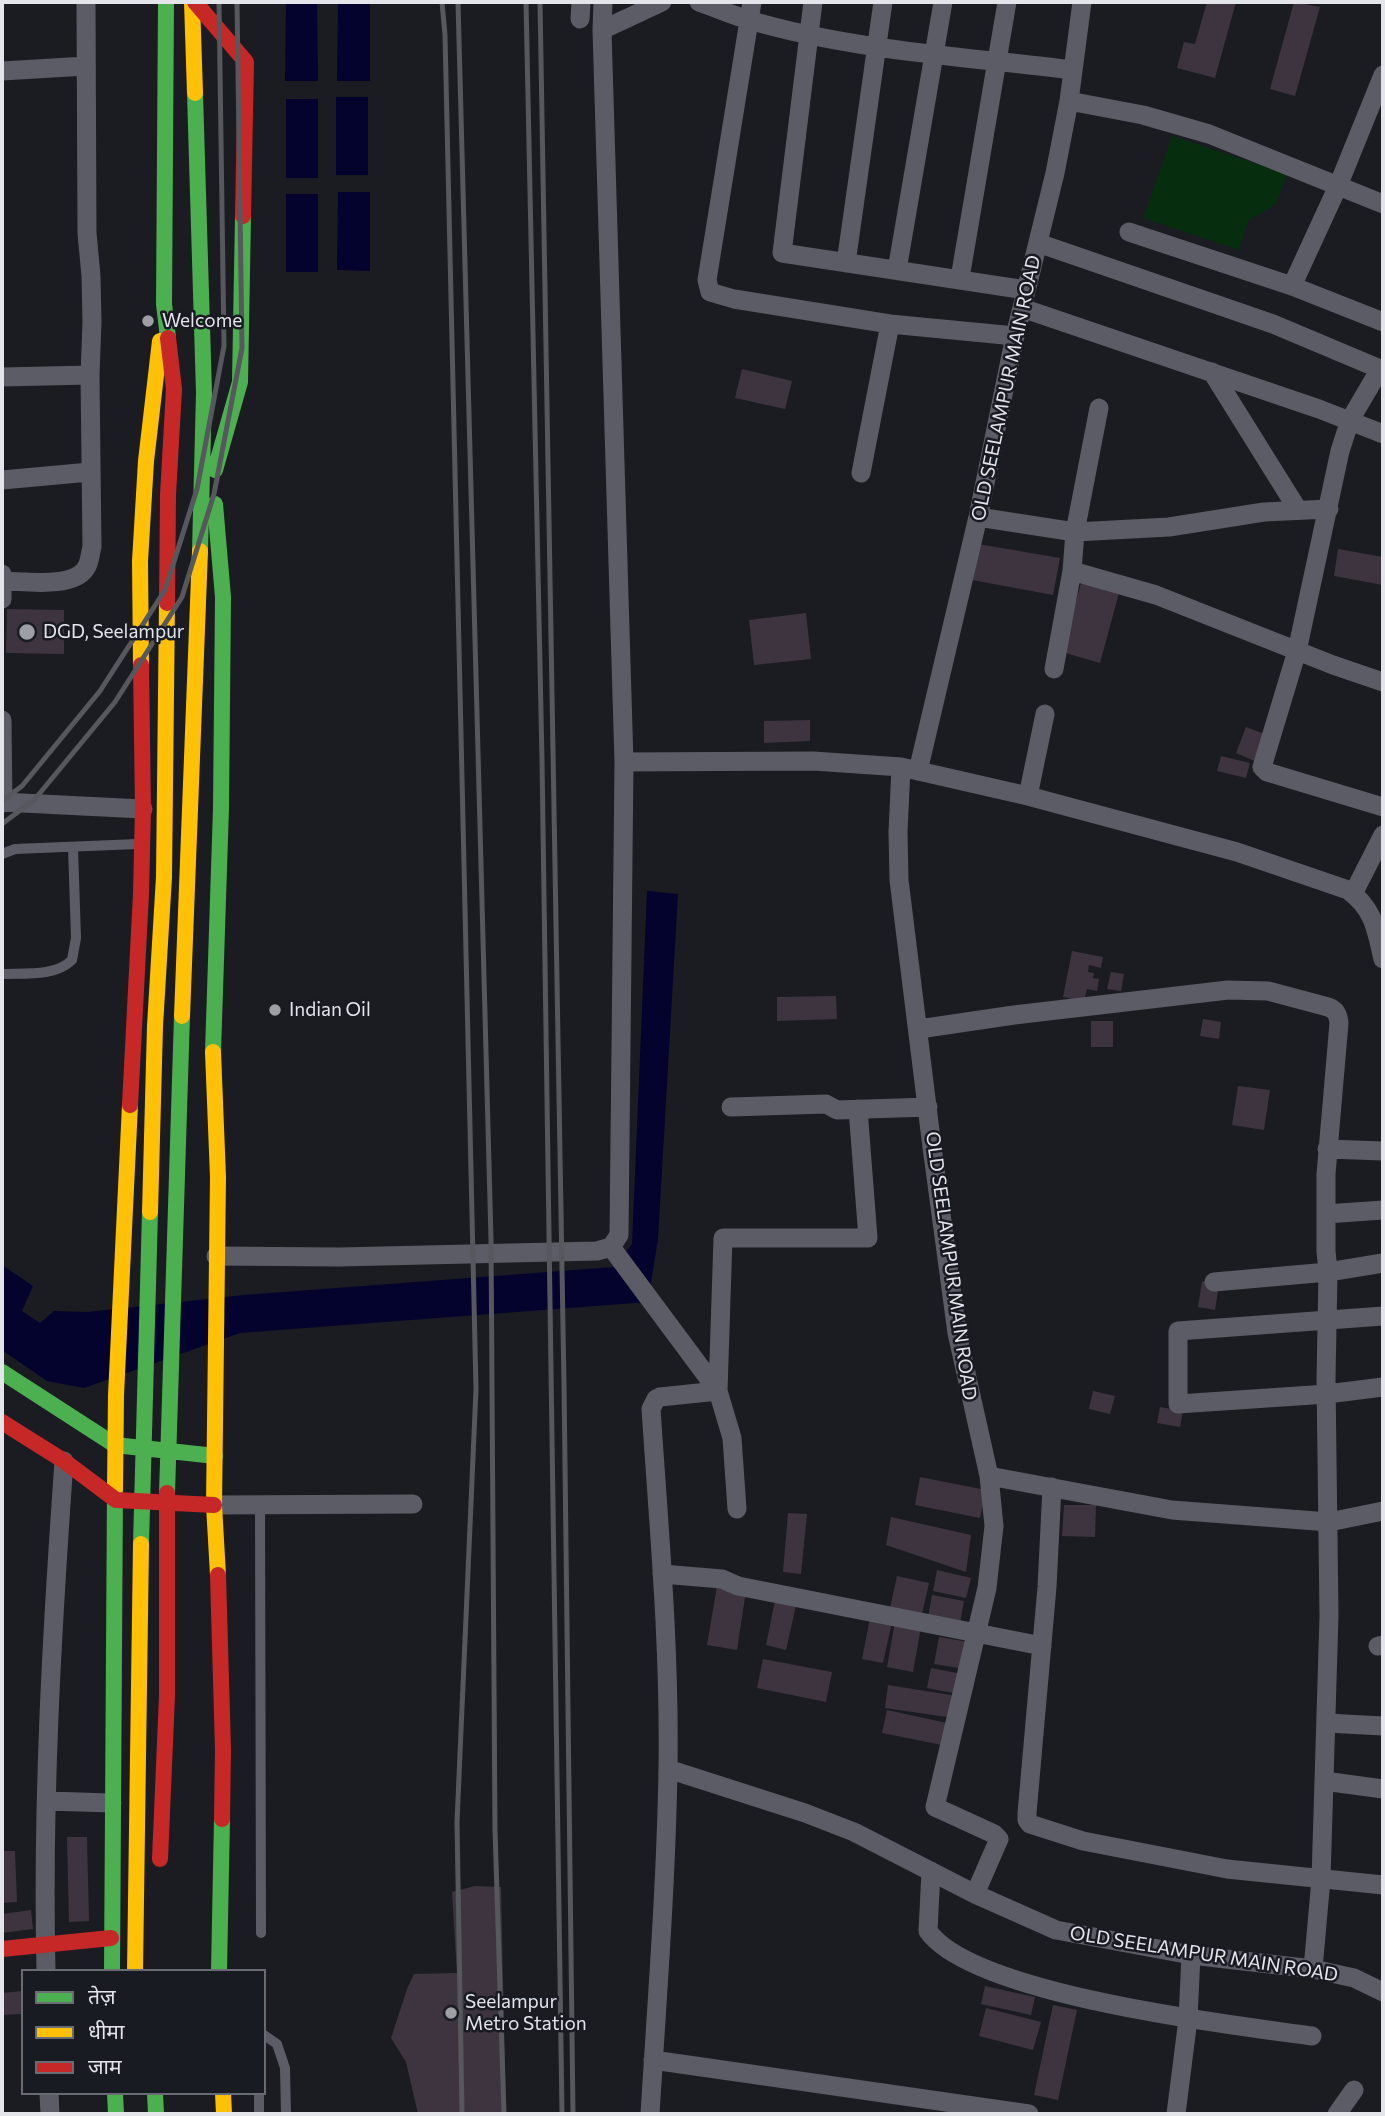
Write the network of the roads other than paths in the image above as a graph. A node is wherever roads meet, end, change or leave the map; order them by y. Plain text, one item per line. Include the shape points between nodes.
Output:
1 (86, 2) edge
2 (166, 2) edge
3 (194, 2) edge
4 (603, 2) edge
5 (662, 2) edge
6 (699, 2) edge
7 (813, 2) edge
8 (883, 2) edge
9 (943, 2) edge
10 (1007, 2) edge
11 (1082, 2) edge
12 (750, 11) edge
13 (602, 30) junction
14 (807, 34) junction
15 (875, 45) junction
16 (934, 53) junction
17 (998, 61) junction
18 (86, 66) junction
19 (1072, 70) junction
20 (2, 71) edge
21 (1383, 75) edge
22 (1069, 101) junction
23 (1338, 186) junction
24 (1383, 204) edge
25 (1129, 232) dead end
26 (1038, 243) junction
27 (846, 263) junction
28 (897, 270) junction
29 (960, 278) junction
30 (1292, 286) junction
31 (1024, 299) junction
32 (164, 304) junction
33 (1383, 322) edge
34 (890, 324) junction
35 (1015, 336) junction
36 (1212, 372) junction
37 (90, 376) junction
38 (2, 377) edge
39 (204, 393) junction
40 (1099, 408) dead end
41 (1350, 420) junction
42 (1383, 434) edge
43 (90, 472) junction
44 (861, 473) dead end
45 (213, 477) junction
46 (2, 480) edge
47 (1329, 509) junction
48 (1298, 510) junction
49 (202, 516) junction
50 (978, 517) junction
51 (1075, 532) junction
52 (200, 570) junction
53 (1072, 571) junction
54 (221, 572) junction
55 (2, 574) edge
56 (2, 581) edge
57 (2, 599) edge
58 (1297, 650) junction
59 (1054, 669) dead end
60 (1383, 682) edge
61 (1045, 715) dead end
62 (2, 720) edge
63 (624, 762) junction
64 (915, 770) junction
65 (1028, 796) junction
66 (2, 803) edge
67 (1383, 807) edge
68 (143, 809) junction
69 (1383, 835) edge
70 (142, 844) junction
71 (73, 847) junction
72 (2, 854) edge
73 (1353, 894) junction
74 (1383, 959) edge
75 (2, 974) edge
76 (919, 1029) junction
77 (731, 1107) dead end
78 (928, 1107) junction
79 (858, 1109) junction
80 (1326, 1149) junction
81 (1383, 1151) edge
82 (1383, 1210) edge
83 (1326, 1214) junction
84 (615, 1253) junction
85 (216, 1256) junction
86 (1383, 1263) edge
87 (1328, 1272) junction
88 (1214, 1282) dead end
89 (1383, 1316) edge
90 (1327, 1320) junction
91 (2, 1372) edge
92 (1383, 1387) edge
93 (718, 1391) junction
94 (1326, 1394) junction
95 (2, 1422) edge
96 (115, 1445) junction
97 (215, 1456) junction
98 (64, 1461) junction
99 (989, 1476) junction
100 (1052, 1486) junction
101 (116, 1500) junction
102 (413, 1504) dead end
103 (214, 1505) junction
104 (260, 1505) junction
105 (737, 1509) dead end
106 (1383, 1511) edge
107 (1329, 1522) junction
108 (662, 1574) junction
109 (977, 1634) junction
110 (1042, 1646) junction
111 (1326, 1723) junction
112 (1383, 1726) edge
113 (668, 1769) junction
114 (1324, 1781) junction
115 (1383, 1789) edge
116 (47, 1801) junction
117 (113, 1803) junction
118 (931, 1871) junction
119 (160, 1880) dead end
120 (1321, 1880) junction
121 (1383, 1885) edge
122 (975, 1894) junction
123 (261, 1933) dead end
124 (111, 1938) junction
125 (46, 1944) junction
126 (2, 1949) edge
127 (1191, 1955) junction
128 (222, 1962) edge
129 (46, 1969) edge
130 (112, 1969) edge
131 (135, 1969) edge
132 (1313, 1969) junction
133 (1383, 1992) edge
134 (1188, 2019) junction
135 (266, 2036) edge
136 (1312, 2036) dead end
137 (653, 2060) junction
138 (1354, 2090) dead end
139 (49, 2095) edge
140 (115, 2095) edge
141 (155, 2095) edge
142 (223, 2095) edge
143 (259, 2095) edge
144 (50, 2114) edge
145 (116, 2114) edge
146 (156, 2114) edge
147 (224, 2114) edge
148 (260, 2114) edge
149 (285, 2114) edge
150 (650, 2114) edge
151 (1029, 2114) edge
152 (1176, 2114) edge
153 (1337, 2114) edge

1 - 18 street
2 - 32 main road
3 - 39 main road
3 - 45 main road via 246,62 240,382
4 - 13 street
5 - 13 street
6 - 12 street
7 - 14 street
8 - 15 street
9 - 16 street
10 - 17 street
11 - 19 street, OLD SEELAMPUR MAIN ROAD
12 - 14 street
12 - 34 street via 707,287 734,299
13 - 63 street
14 - 15 street
14 - 27 street via 782,251
15 - 16 street
15 - 27 street
16 - 17 street
16 - 28 street
17 - 19 street
17 - 29 street
18 - 20 street
18 - 37 street
19 - 22 street, OLD SEELAMPUR MAIN ROAD
21 - 23 street
22 - 23 street via 1209,134
22 - 26 street, OLD SEELAMPUR MAIN ROAD
23 - 24 street
23 - 30 street
25 - 30 street
26 - 31 street, OLD SEELAMPUR MAIN ROAD
26 - 41 street via 1273,324 1380,369
27 - 28 street
28 - 29 street
29 - 31 street
30 - 33 street
31 - 35 street, OLD SEELAMPUR MAIN ROAD
31 - 36 street
32 - 68 main road via 140,561
32 - 131 main road via 174,389 168,495 164,877 143,1440
34 - 35 street
34 - 44 street
35 - 50 street, OLD SEELAMPUR MAIN ROAD
36 - 41 street
36 - 48 street
37 - 38 street
37 - 43 street
39 - 45 main road
39 - 49 main road
40 - 51 street
41 - 42 street
41 - 47 street
43 - 46 street
43 - 56 street via 89,566 80,576 65,581
45 - 49 main road
45 - 54 main road
47 - 48 street
47 - 58 street
48 - 51 street via 1169,527
49 - 52 main road
50 - 51 street
50 - 64 street, OLD SEELAMPUR MAIN ROAD
51 - 53 street
52 - 54 main road
52 - 119 main road via 181,1034
53 - 58 street via 1156,595
53 - 59 street
54 - 85 main road via 221,808 213,1038
55 - 56 street
56 - 57 street
58 - 60 street
58 - 67 street via 1262,767
61 - 65 street
62 - 66 street
63 - 64 street via 813,761
63 - 84 street via 620,1225
64 - 65 street
64 - 76 street, OLD SEELAMPUR MAIN ROAD via 898,855
65 - 73 street via 1237,852
66 - 68 street
68 - 70 main road
69 - 73 street
70 - 71 lane
70 - 96 main road
71 - 72 lane via 15,849
71 - 75 lane via 76,938 72,960 50,971
73 - 74 street via 1371,915
76 - 78 street, OLD SEELAMPUR MAIN ROAD
76 - 80 street via 1228,990 1268,992 1328,1007 1338,1014 1339,1023
77 - 79 street via 826,1104 837,1110
78 - 79 street
78 - 99 street, OLD SEELAMPUR MAIN ROAD via 957,1333
79 - 93 street via 868,1238 723,1238
80 - 81 street
80 - 83 street
82 - 83 street
83 - 87 street
84 - 85 street
84 - 93 street
85 - 97 main road
86 - 87 street
87 - 88 street
87 - 90 street
89 - 90 street
90 - 94 street
90 - 94 street via 1178,1331 1178,1404
91 - 96 main road
92 - 94 street
93 - 105 street via 732,1438
93 - 108 street via 660,1397 651,1409
94 - 107 street
95 - 98 main road
96 - 97 main road
96 - 101 main road
97 - 103 main road
98 - 101 main road
98 - 116 street
99 - 100 street
99 - 109 street, OLD SEELAMPUR MAIN ROAD via 994,1526
100 - 107 street via 1172,1510
100 - 110 street
101 - 103 main road
101 - 117 main road
102 - 104 street
103 - 104 street
103 - 128 main road via 223,1750
104 - 123 lane
106 - 107 street
107 - 111 street
108 - 109 street via 722,1579
108 - 113 street
109 - 110 street
109 - 122 street, OLD SEELAMPUR MAIN ROAD via 935,1807 999,1839
110 - 120 street via 1027,1813 1030,1824 1133,1852
111 - 112 street
111 - 114 street
113 - 118 street via 855,1832
113 - 137 street
114 - 115 street
114 - 120 street
116 - 117 street
116 - 125 street
117 - 124 main road
118 - 122 street
118 - 134 street via 928,1931 947,1951 982,1969 1058,1992
120 - 121 street
120 - 132 street
122 - 127 street, OLD SEELAMPUR MAIN ROAD via 1056,1930
124 - 125 main road
124 - 130 main road
125 - 126 main road
125 - 129 street
127 - 132 street, OLD SEELAMPUR MAIN ROAD
127 - 134 street
132 - 133 street, OLD SEELAMPUR MAIN ROAD via 1354,1978
134 - 136 street
134 - 152 street
135 - 149 lane via 278,2044 285,2068
137 - 150 street
137 - 151 street
138 - 153 street
139 - 144 street
140 - 145 main road
141 - 146 main road
142 - 147 main road
143 - 148 lane

